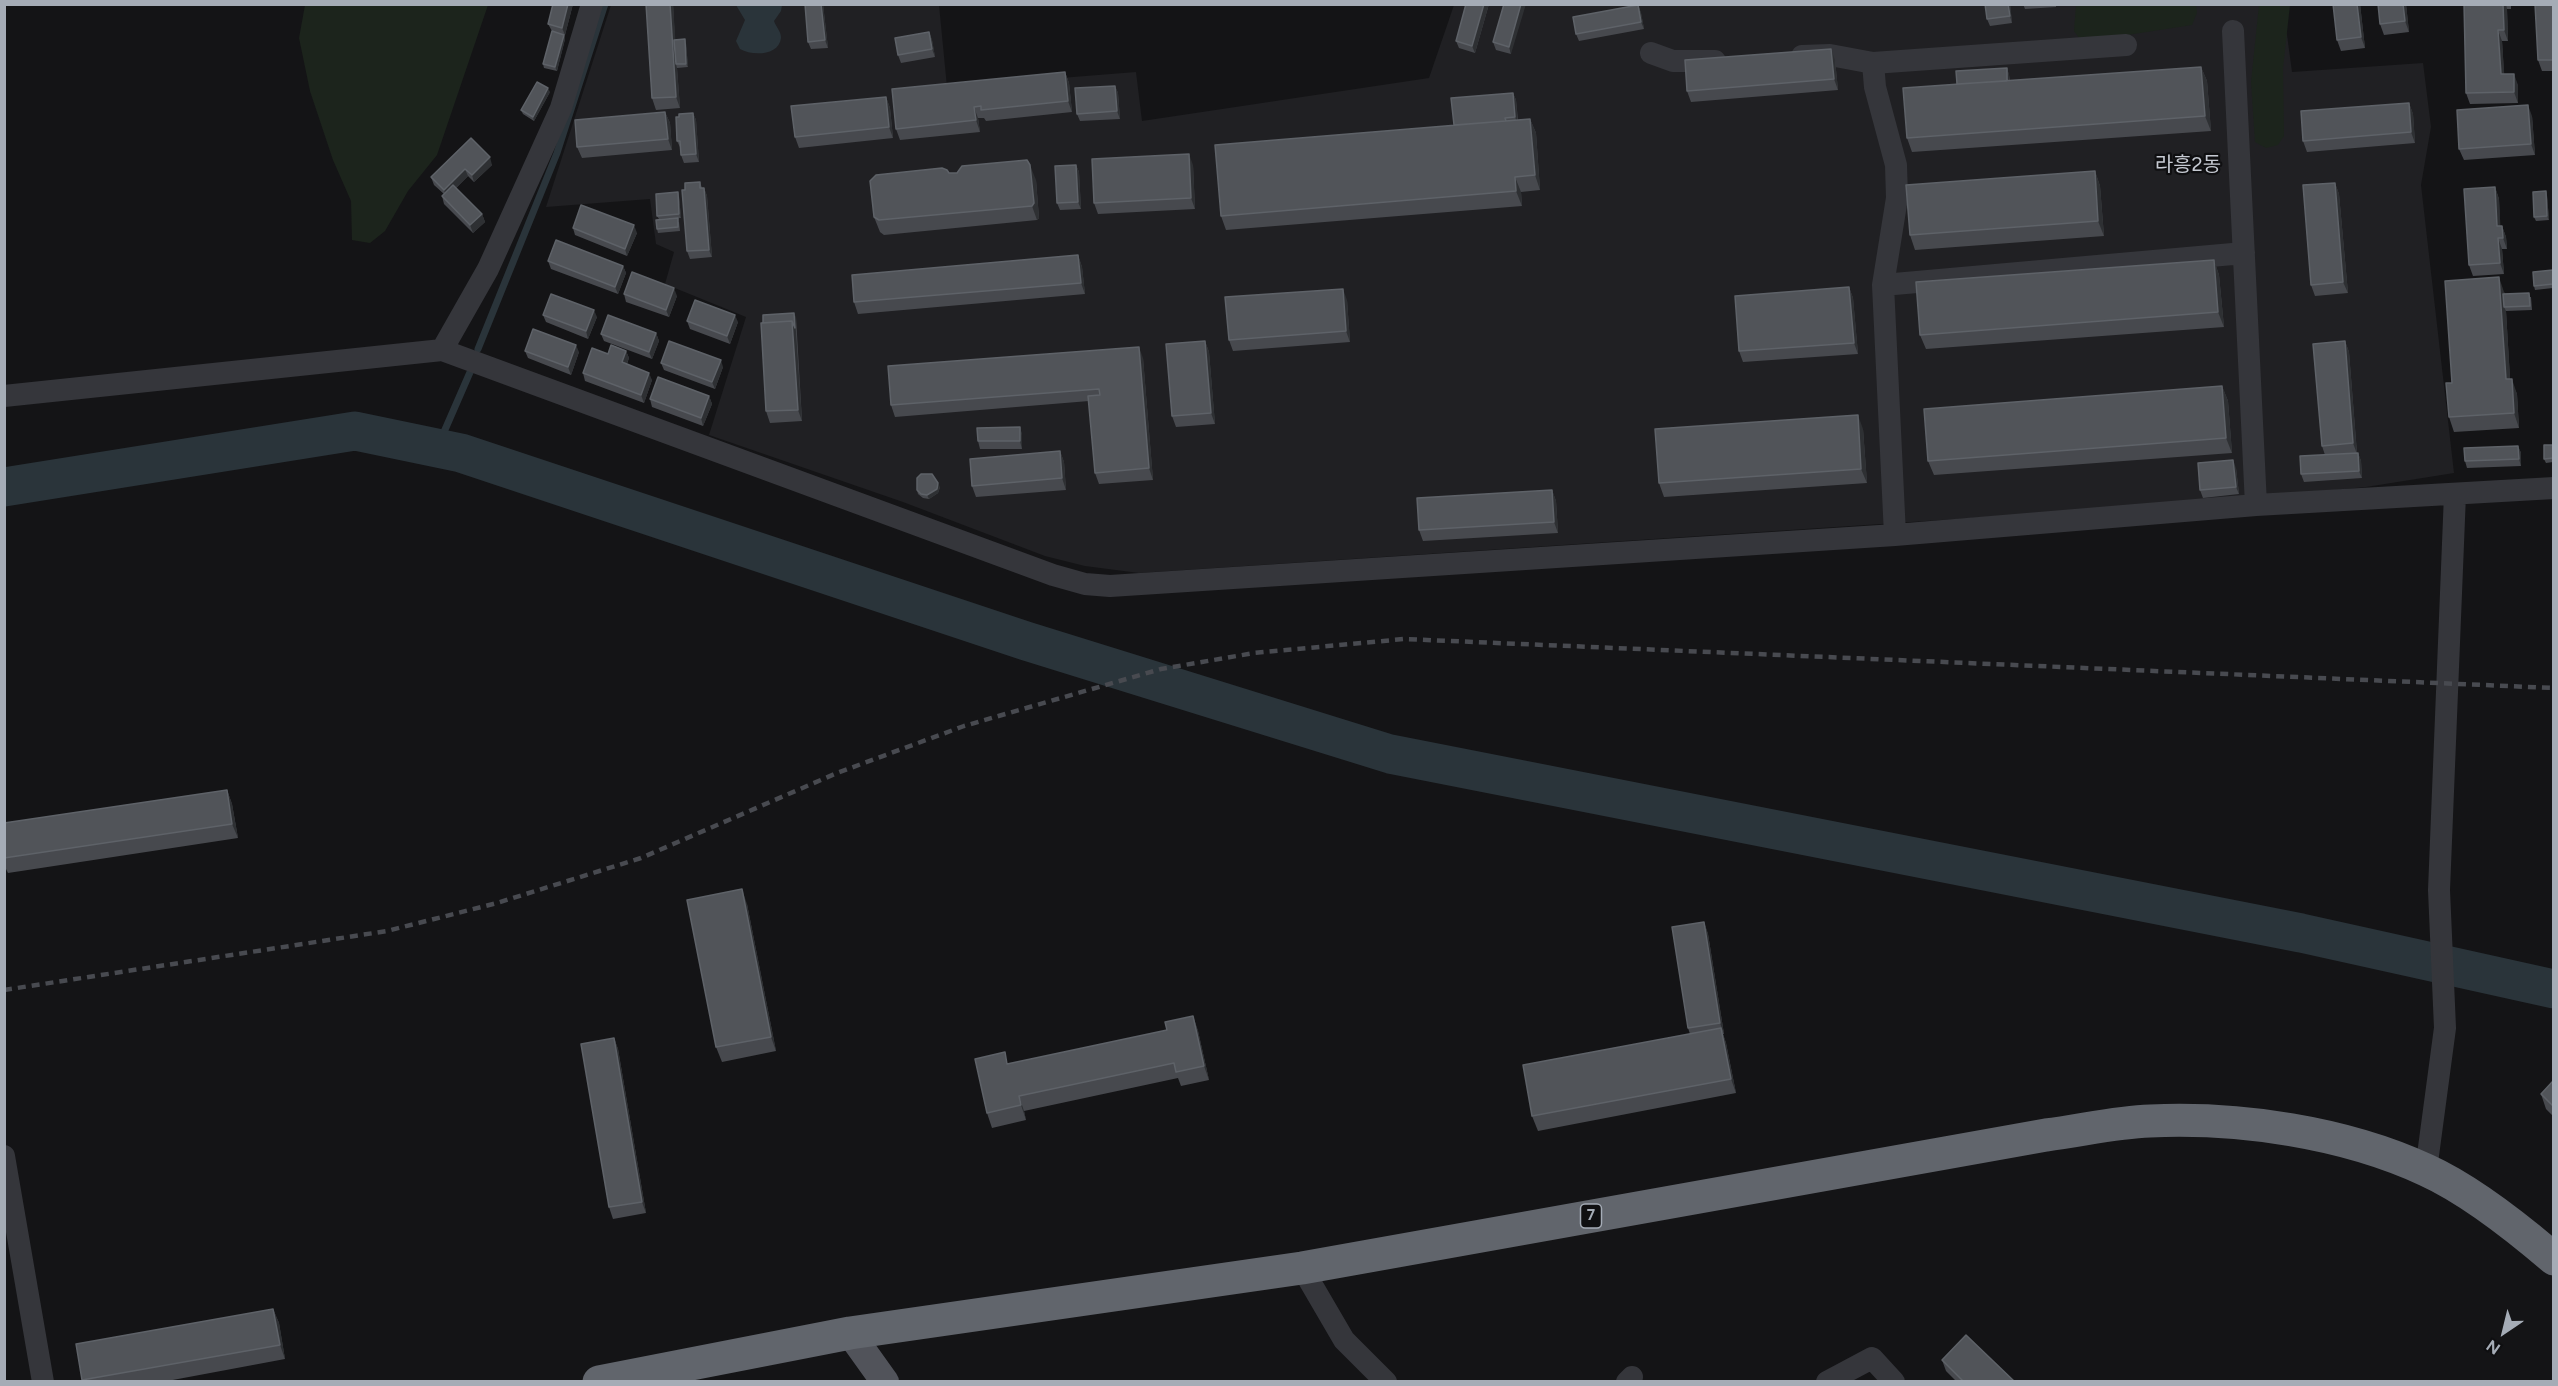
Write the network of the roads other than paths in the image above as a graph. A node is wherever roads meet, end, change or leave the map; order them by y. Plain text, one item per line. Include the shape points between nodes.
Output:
1 (592, 4) edge
2 (2233, 31) dead end
3 (2126, 45) dead end
4 (1651, 53) dead end
5 (1776, 57) edge
6 (1732, 60) edge
7 (1873, 63) junction
8 (2244, 253) junction
9 (1884, 285) junction
10 (442, 350) junction
11 (4, 396) edge
12 (2553, 488) edge
13 (2455, 494) junction
14 (2256, 506) junction
15 (1896, 535) junction
16 (4, 1156) edge
17 (2426, 1170) junction
18 (2553, 1258) edge
19 (1302, 1268) junction
20 (850, 1333) junction
21 (43, 1382) edge
22 (599, 1382) edge
23 (885, 1382) edge
24 (1386, 1382) edge
25 (1827, 1382) edge
26 (1894, 1382) edge

1 - 10 street via 552,128 488,269
2 - 8 street
3 - 7 street
4 - 6 street via 1672,61
5 - 7 street via 1830,55
7 - 9 street via 1875,87 1896,165 1897,198
8 - 9 street
8 - 14 street
9 - 15 street
10 - 11 street
10 - 15 street via 1085,584 1138,585
12 - 13 street
13 - 14 street
13 - 17 street via 2439,890 2445,1028
14 - 15 street
16 - 21 street
17 - 18 highway, 7 via 2526,1235
17 - 19 highway, 7 via 2366,1148 2262,1124 2149,1121 2046,1135
19 - 20 highway, 7
19 - 24 street via 1344,1340
20 - 22 highway, 7
20 - 23 main road
25 - 26 street via 1872,1359

